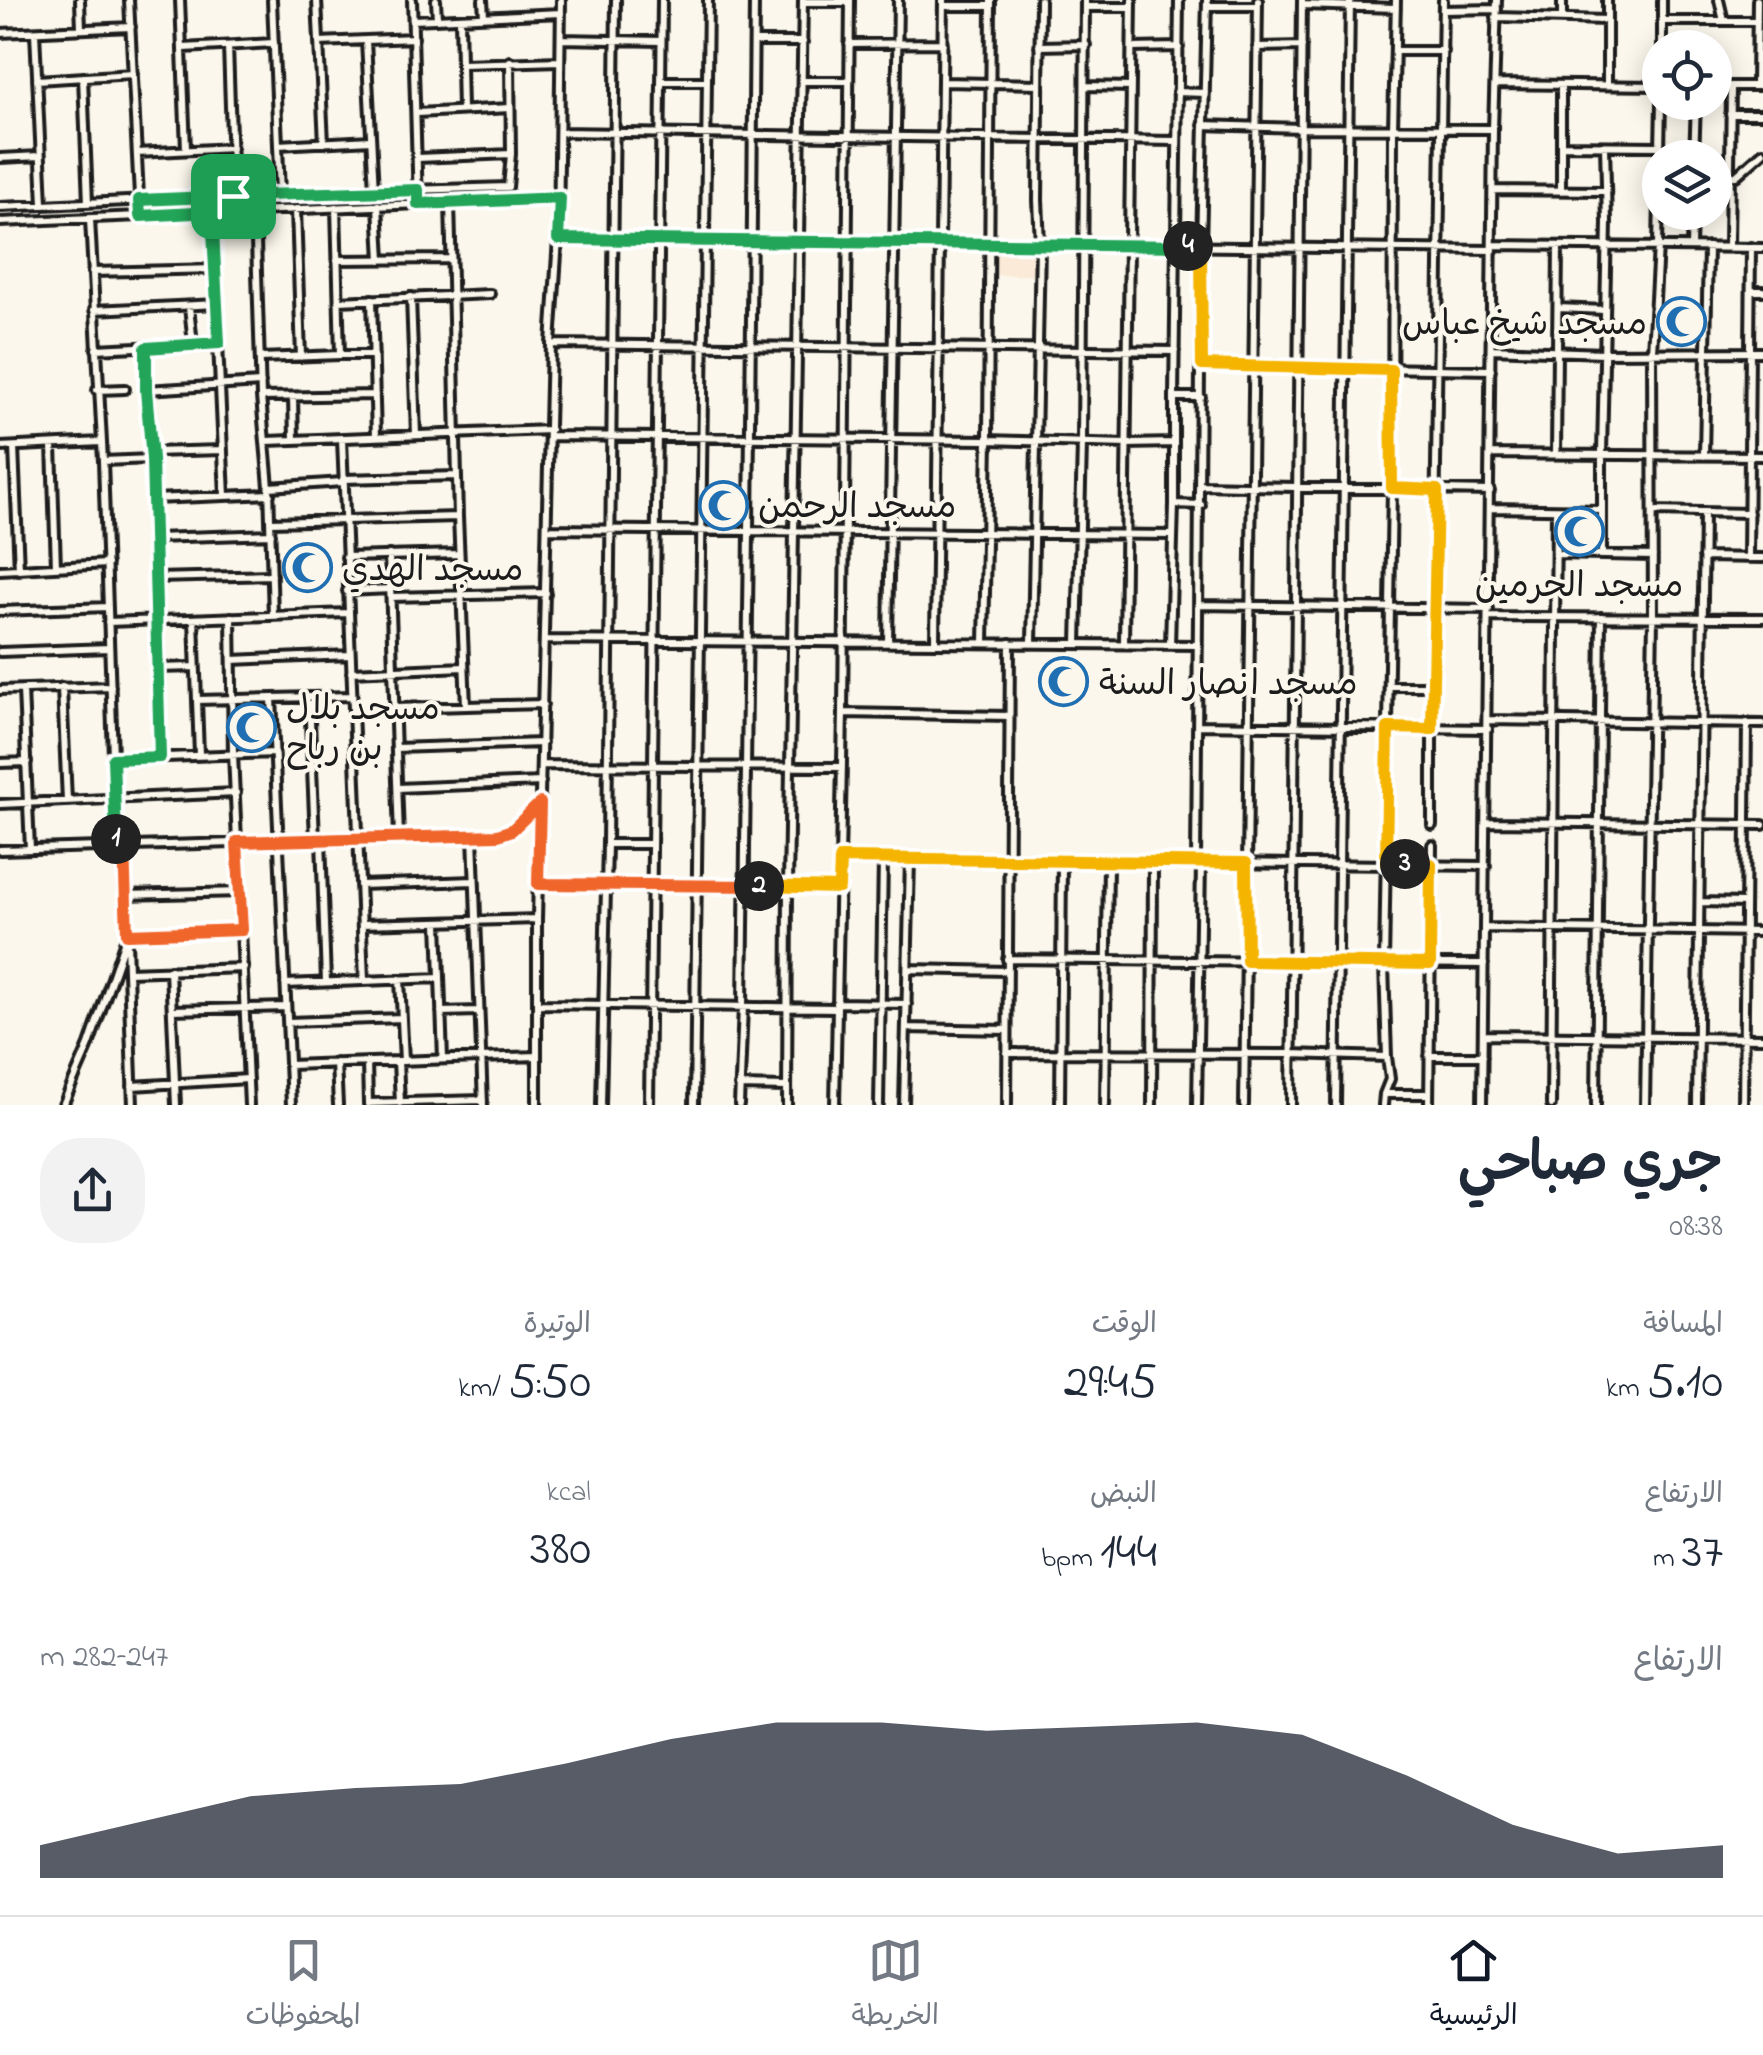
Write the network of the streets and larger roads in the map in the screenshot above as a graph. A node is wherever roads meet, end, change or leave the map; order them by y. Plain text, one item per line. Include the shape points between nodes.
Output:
1 (80, 0) edge
2 (130, 0) edge
3 (180, 0) edge
4 (272, 0) edge
5 (317, 0) edge
6 (412, 0) edge
7 (436, 0) edge
8 (483, 0) edge
9 (561, 0) edge
10 (616, 0) edge
11 (662, 0) edge
12 (708, 0) edge
13 (754, 0) edge
14 (898, 0) edge
15 (1040, 0) edge
16 (1179, 0) edge
17 (1443, 0) edge
18 (1562, 0) edge
19 (1607, 0) edge
20 (1662, 0) edge
21 (1719, 0) edge
22 (1757, 0) edge
23 (803, 1) edge
24 (850, 1) edge
25 (1302, 2) edge
26 (943, 3) edge
27 (991, 3) edge
28 (1085, 3) edge
29 (1132, 3) edge
30 (1207, 3) edge
31 (1258, 3) edge
32 (1350, 3) edge
33 (1396, 4) edge
34 (1497, 9) edge
35 (1443, 10) junction
36 (561, 12) junction
37 (484, 16) junction
38 (437, 18) junction
39 (460, 18) junction
40 (1562, 18) junction
41 (413, 20) junction
42 (1607, 20) junction
43 (1662, 21) junction
44 (1724, 21) junction
45 (1757, 21) junction
46 (131, 27) junction
47 (81, 29) junction
48 (1662, 30) edge
49 (34, 32) junction
50 (0, 33) edge
51 (414, 38) junction
52 (561, 39) junction
53 (616, 40) junction
54 (661, 40) junction
55 (366, 41) junction
56 (319, 42) junction
57 (754, 42) junction
58 (803, 42) junction
59 (274, 43) junction
60 (943, 43) junction
61 (849, 44) junction
62 (896, 44) junction
63 (1086, 45) junction
64 (228, 46) junction
65 (1039, 46) junction
66 (1302, 46) junction
67 (1179, 47) junction
68 (1257, 47) junction
69 (182, 48) junction
70 (1132, 48) junction
71 (1395, 51) junction
72 (1443, 51) junction
73 (510, 61) junction
74 (560, 61) junction
75 (462, 64) junction
76 (133, 74) junction
77 (83, 78) junction
78 (37, 80) junction
79 (661, 81) junction
80 (707, 81) junction
81 (803, 81) junction
82 (848, 82) junction
83 (943, 82) junction
84 (990, 84) junction
85 (1039, 84) junction
86 (1496, 84) junction
87 (1607, 84) junction
88 (1642, 85) edge
89 (1086, 86) junction
90 (1561, 86) junction
91 (1732, 86) edge
92 (1759, 86) edge
93 (1131, 87) junction
94 (1177, 92) junction
95 (1205, 92) junction
96 (510, 108) junction
97 (462, 110) junction
98 (417, 113) junction
99 (1732, 114) edge
100 (1763, 114) edge
101 (1203, 124) junction
102 (1257, 126) junction
103 (1302, 128) junction
104 (1348, 128) junction
105 (1441, 128) junction
106 (1393, 129) junction
107 (1493, 129) junction
108 (560, 132) junction
109 (613, 132) junction
110 (660, 133) junction
111 (801, 134) junction
112 (707, 135) junction
113 (752, 135) junction
114 (849, 136) junction
115 (896, 136) junction
116 (942, 136) junction
117 (990, 137) junction
118 (1040, 138) junction
119 (1085, 139) junction
120 (372, 140) junction
121 (1131, 140) junction
122 (1177, 141) junction
123 (324, 143) junction
124 (278, 145) junction
125 (1561, 145) junction
126 (1605, 146) junction
127 (1642, 146) edge
128 (232, 148) junction
129 (186, 149) junction
130 (1763, 152) edge
131 (137, 153) junction
132 (511, 154) junction
133 (40, 156) junction
134 (0, 158) edge
135 (418, 158) junction
136 (1732, 177) edge
137 (418, 190) junction
138 (1494, 190) junction
139 (374, 191) junction
140 (1560, 191) junction
141 (1604, 191) junction
142 (280, 194) junction
143 (233, 196) junction
144 (560, 198) junction
145 (139, 200) junction
146 (88, 202) junction
147 (450, 202) junction
148 (43, 204) junction
149 (418, 204) junction
150 (378, 205) junction
151 (0, 207) edge
152 (336, 207) junction
153 (296, 209) junction
154 (255, 210) junction
155 (212, 212) junction
156 (140, 216) junction
157 (90, 219) junction
158 (0, 222) edge
159 (1658, 230) edge
160 (1691, 230) edge
161 (1728, 230) edge
162 (558, 239) junction
163 (613, 240) junction
164 (659, 240) junction
165 (705, 240) junction
166 (751, 240) junction
167 (799, 241) junction
168 (848, 242) junction
169 (894, 242) junction
170 (940, 242) junction
171 (989, 242) junction
172 (1040, 244) junction
173 (1083, 244) junction
174 (1129, 246) junction
175 (1176, 246) junction
176 (1201, 246) junction
177 (1255, 246) junction
178 (1558, 246) junction
179 (1658, 246) junction
180 (1301, 247) junction
181 (1606, 247) junction
182 (1691, 247) junction
183 (1708, 247) junction
184 (1728, 247) junction
185 (1751, 247) junction
186 (1347, 248) junction
187 (1393, 248) junction
188 (1493, 248) junction
189 (1763, 248) edge
190 (1439, 250) junction
191 (450, 259) junction
192 (337, 260) junction
193 (381, 260) junction
194 (216, 268) junction
195 (92, 272) junction
196 (1751, 291) junction
197 (1763, 292) edge
198 (490, 294) dead end
199 (452, 296) junction
200 (411, 297) junction
201 (372, 299) junction
202 (339, 301) junction
203 (218, 304) junction
204 (190, 306) junction
205 (1558, 308) junction
206 (94, 310) junction
207 (1605, 310) junction
208 (219, 343) junction
209 (193, 344) junction
210 (551, 344) junction
211 (613, 345) junction
212 (658, 346) junction
213 (704, 346) junction
214 (750, 346) junction
215 (797, 347) junction
216 (847, 347) junction
217 (892, 347) junction
218 (146, 348) junction
219 (940, 348) junction
220 (988, 348) junction
221 (96, 349) junction
222 (1491, 349) junction
223 (1037, 350) junction
224 (1174, 350) junction
225 (1557, 350) junction
226 (1081, 351) junction
227 (1129, 351) junction
228 (1750, 351) junction
229 (1652, 352) junction
230 (1706, 352) junction
231 (1763, 352) edge
232 (1604, 353) junction
233 (340, 355) junction
234 (374, 355) junction
235 (301, 356) junction
236 (260, 358) junction
237 (1202, 365) junction
238 (1252, 365) junction
239 (1299, 366) junction
240 (1345, 367) junction
241 (1437, 369) junction
242 (1391, 370) junction
243 (1491, 370) junction
244 (261, 383) junction
245 (221, 385) junction
246 (125, 389) dead end
247 (97, 390) junction
248 (146, 390) junction
249 (374, 395) junction
250 (293, 396) junction
251 (261, 397) junction
252 (1174, 397) junction
253 (1201, 397) junction
254 (456, 433) junction
255 (550, 433) junction
256 (416, 435) junction
257 (376, 436) junction
258 (342, 438) junction
259 (611, 438) junction
260 (657, 438) junction
261 (701, 438) junction
262 (750, 438) junction
263 (797, 439) junction
264 (294, 440) junction
265 (846, 440) junction
266 (892, 440) junction
267 (938, 440) junction
268 (988, 440) junction
269 (267, 441) junction
270 (102, 442) junction
271 (1036, 442) junction
272 (1174, 443) junction
273 (1082, 444) junction
274 (1127, 444) junction
275 (52, 445) junction
276 (14, 447) junction
277 (0, 448) edge
278 (224, 450) junction
279 (1490, 454) junction
280 (1556, 454) junction
281 (1602, 454) junction
282 (152, 455) junction
283 (1652, 455) junction
284 (1704, 456) junction
285 (1750, 456) junction
286 (1763, 456) edge
287 (103, 461) junction
288 (457, 476) junction
289 (343, 481) junction
290 (1200, 485) junction
291 (1252, 485) junction
292 (1297, 486) junction
293 (1344, 486) junction
294 (1392, 488) junction
295 (270, 490) junction
296 (1437, 490) junction
297 (1490, 490) junction
298 (226, 496) junction
299 (153, 499) junction
300 (1174, 504) junction
301 (1200, 505) junction
302 (1490, 508) junction
303 (1556, 510) junction
304 (1602, 510) junction
305 (1653, 511) junction
306 (1704, 512) junction
307 (1749, 513) junction
308 (458, 516) junction
309 (344, 519) junction
310 (270, 522) junction
311 (548, 529) junction
312 (610, 530) junction
313 (656, 530) junction
314 (700, 530) junction
315 (749, 532) junction
316 (795, 532) junction
317 (844, 533) junction
318 (891, 533) junction
319 (938, 533) junction
320 (271, 534) junction
321 (987, 534) junction
322 (1033, 534) junction
323 (1080, 534) junction
324 (1126, 534) junction
325 (1174, 535) junction
326 (154, 538) junction
327 (459, 554) junction
328 (1556, 554) junction
329 (1602, 555) junction
330 (389, 556) junction
331 (1653, 556) junction
332 (346, 557) junction
333 (1703, 557) junction
334 (1748, 558) junction
335 (1763, 558) edge
336 (106, 564) junction
337 (56, 568) junction
338 (0, 570) edge
339 (19, 570) junction
340 (272, 574) junction
341 (155, 578) junction
342 (347, 590) junction
343 (391, 593) junction
344 (546, 594) junction
345 (461, 596) junction
346 (1199, 605) junction
347 (1250, 606) junction
348 (1296, 606) junction
349 (108, 607) junction
350 (1342, 608) junction
351 (1390, 608) junction
352 (1435, 609) junction
353 (0, 611) edge
354 (348, 613) junction
355 (1489, 613) junction
356 (273, 616) junction
357 (1555, 616) junction
358 (231, 617) junction
359 (1601, 617) junction
360 (1653, 617) junction
361 (194, 618) junction
362 (1703, 618) junction
363 (1763, 618) edge
364 (156, 620) junction
365 (108, 622) junction
366 (654, 639) junction
367 (545, 640) junction
368 (608, 640) junction
369 (701, 640) junction
370 (748, 640) junction
371 (793, 642) junction
372 (843, 642) junction
373 (888, 642) junction
374 (936, 642) junction
375 (984, 643) junction
376 (1010, 643) junction
377 (1032, 643) junction
378 (1076, 644) junction
379 (1124, 644) junction
380 (1170, 645) junction
381 (1198, 645) junction
382 (109, 648) junction
383 (0, 652) edge
384 (350, 655) junction
385 (232, 660) junction
386 (464, 667) junction
387 (158, 668) junction
388 (196, 668) junction
389 (394, 670) junction
390 (351, 672) junction
391 (110, 686) junction
392 (1389, 686) junction
393 (1434, 686) junction
394 (62, 688) junction
395 (0, 690) edge
396 (23, 690) junction
397 (352, 696) junction
398 (309, 697) junction
399 (272, 698) junction
400 (232, 699) junction
401 (197, 700) junction
402 (543, 704) junction
403 (466, 706) junction
404 (395, 708) junction
405 (843, 713) junction
406 (1009, 716) junction
407 (1554, 722) junction
408 (1601, 722) junction
409 (1651, 722) junction
410 (1702, 723) junction
411 (1748, 723) junction
412 (1488, 724) junction
413 (1763, 724) edge
414 (1197, 725) junction
415 (1248, 726) junction
416 (1295, 728) junction
417 (1340, 728) junction
418 (1388, 728) junction
419 (1432, 729) junction
420 (542, 743) junction
421 (396, 748) junction
422 (274, 753) junction
423 (234, 754) junction
424 (199, 755) junction
425 (160, 757) junction
426 (113, 759) junction
427 (26, 762) junction
428 (0, 763) edge
429 (542, 765) junction
430 (608, 765) junction
431 (700, 765) junction
432 (653, 766) junction
433 (746, 766) junction
434 (790, 767) junction
435 (842, 767) junction
436 (542, 782) junction
437 (398, 788) junction
438 (236, 793) junction
439 (114, 799) junction
440 (67, 801) junction
441 (28, 803) junction
442 (540, 803) junction
443 (0, 804) edge
444 (1486, 822) junction
445 (1553, 824) junction
446 (1600, 824) junction
447 (1650, 824) junction
448 (1432, 825) dead end
449 (1700, 825) junction
450 (1746, 825) junction
451 (1763, 825) edge
452 (473, 836) junction
453 (399, 837) junction
454 (358, 838) junction
455 (318, 839) junction
456 (278, 841) junction
457 (237, 842) junction
458 (607, 844) junction
459 (652, 844) junction
460 (120, 846) junction
461 (1432, 846) dead end
462 (30, 849) junction
463 (0, 850) edge
464 (840, 858) junction
465 (883, 859) junction
466 (910, 859) junction
467 (1008, 860) junction
468 (1062, 861) junction
469 (1108, 862) junction
470 (1153, 862) junction
471 (1198, 862) junction
472 (1246, 863) junction
473 (1293, 864) junction
474 (1339, 864) junction
475 (1386, 864) junction
476 (1431, 864) junction
477 (1486, 866) junction
478 (474, 880) junction
479 (360, 884) junction
480 (538, 884) junction
481 (651, 884) junction
482 (606, 885) junction
483 (697, 885) junction
484 (744, 886) junction
485 (788, 886) junction
486 (839, 888) junction
487 (241, 892) junction
488 (126, 895) junction
489 (1700, 902) junction
490 (1745, 904) junction
491 (537, 919) junction
492 (476, 921) junction
493 (438, 922) junction
494 (362, 924) junction
495 (1485, 928) junction
496 (1551, 928) junction
497 (1599, 929) junction
498 (242, 930) junction
499 (1649, 930) junction
500 (1699, 931) junction
501 (1744, 932) junction
502 (1763, 932) edge
503 (127, 934) junction
504 (1007, 959) junction
505 (1060, 959) junction
506 (1106, 960) junction
507 (1153, 960) junction
508 (1200, 960) junction
509 (1247, 961) junction
510 (1293, 962) junction
511 (1338, 963) junction
512 (1430, 964) junction
513 (1484, 964) junction
514 (1384, 965) junction
515 (244, 968) junction
516 (908, 969) junction
517 (170, 970) junction
518 (1008, 971) junction
519 (128, 972) junction
520 (440, 978) junction
521 (400, 979) junction
522 (364, 980) junction
523 (326, 982) junction
524 (286, 984) junction
525 (537, 1004) junction
526 (880, 1004) junction
527 (907, 1004) junction
528 (603, 1005) junction
529 (649, 1005) junction
530 (286, 1006) junction
531 (696, 1006) junction
532 (743, 1006) junction
533 (836, 1006) junction
534 (246, 1008) junction
535 (788, 1008) junction
536 (172, 1010) junction
537 (479, 1010) junction
538 (442, 1012) junction
539 (402, 1018) junction
540 (288, 1022) junction
541 (906, 1028) junction
542 (1007, 1030) junction
543 (1484, 1035) junction
544 (1551, 1036) junction
545 (1597, 1036) junction
546 (1646, 1037) junction
547 (1697, 1038) junction
548 (1744, 1038) junction
549 (1763, 1038) edge
550 (1061, 1052) junction
551 (1007, 1053) junction
552 (1106, 1053) junction
553 (1152, 1053) junction
554 (1198, 1053) junction
555 (1245, 1053) junction
556 (1291, 1054) junction
557 (1336, 1055) junction
558 (537, 1056) junction
559 (1387, 1056) junction
560 (1429, 1056) junction
561 (1483, 1056) junction
562 (481, 1058) junction
563 (443, 1059) junction
564 (401, 1061) junction
565 (367, 1062) junction
566 (336, 1063) junction
567 (289, 1065) junction
568 (248, 1079) junction
569 (175, 1083) junction
570 (132, 1086) junction
571 (740, 1086) junction
572 (787, 1087) junction
573 (1384, 1094) junction
574 (1429, 1094) junction
575 (400, 1103) edge
576 (483, 1103) edge
577 (368, 1104) edge
578 (64, 1105) edge
579 (132, 1105) edge
580 (176, 1105) edge
581 (249, 1105) edge
582 (291, 1105) edge
583 (338, 1105) edge
584 (537, 1105) edge
585 (601, 1105) edge
586 (648, 1105) edge
587 (694, 1105) edge
588 (739, 1105) edge
589 (787, 1105) edge
590 (836, 1105) edge
591 (879, 1105) edge
592 (904, 1105) edge
593 (1007, 1105) edge
594 (1060, 1105) edge
595 (1105, 1105) edge
596 (1152, 1105) edge
597 (1197, 1105) edge
598 (1244, 1105) edge
599 (1290, 1105) edge
600 (1336, 1105) edge
601 (1384, 1105) edge
602 (1429, 1105) edge
603 (1482, 1105) edge
604 (1550, 1105) edge
605 (1596, 1105) edge
606 (1646, 1105) edge
607 (1696, 1105) edge
608 (1743, 1105) edge

1 - 47 street
2 - 46 street
3 - 69 street
4 - 59 street
5 - 56 street
6 - 41 street
7 - 38 street
8 - 37 street
9 - 36 street
10 - 53 street
11 - 54 street
12 - 80 street
13 - 57 street
14 - 62 street
15 - 65 street
16 - 67 street
17 - 35 street
18 - 40 street
19 - 42 street
20 - 43 street
21 - 44 street
22 - 45 street
23 - 24 street
23 - 58 street
24 - 61 street
25 - 32 street
25 - 66 street
26 - 27 street
26 - 60 street
27 - 84 street
28 - 29 street
28 - 63 street
29 - 70 street
30 - 31 street
30 - 95 street
31 - 68 street
32 - 33 street
32 - 104 street
33 - 71 street
34 - 35 street
34 - 40 street
34 - 86 street
35 - 72 street
36 - 37 street
36 - 52 street
37 - 39 street
38 - 39 street
38 - 41 street
39 - 75 street
40 - 42 street
41 - 51 street
42 - 87 street
43 - 44 street
43 - 48 street
44 - 45 street
45 - 92 street
46 - 47 street
46 - 76 street
47 - 49 street
49 - 50 street
49 - 78 street
51 - 55 street
51 - 98 street
52 - 53 street
52 - 74 street
53 - 54 street
53 - 109 street
54 - 79 street
55 - 56 street
55 - 120 street
56 - 123 street
57 - 58 street
57 - 113 street
58 - 81 street
59 - 64 street
59 - 124 street
60 - 62 street
60 - 83 street
61 - 62 street
61 - 82 street
62 - 115 street
63 - 65 street
63 - 89 street
64 - 69 street
64 - 128 street
65 - 85 street
66 - 68 street
66 - 103 street
67 - 70 street
67 - 94 street
68 - 102 street
69 - 129 street
70 - 93 street
71 - 72 street
71 - 106 street
72 - 105 street
73 - 74 street
73 - 75 street
73 - 96 street
74 - 108 street
75 - 97 street
76 - 77 street
76 - 131 street
77 - 78 street
77 - 146 street
78 - 133 street
79 - 80 street
79 - 110 street
80 - 112 street
81 - 82 street
81 - 111 street
82 - 114 street
83 - 84 street
83 - 116 street
84 - 85 street
84 - 117 street
85 - 118 street
86 - 90 street
86 - 107 street
87 - 88 street
87 - 90 street
89 - 93 street
89 - 119 street
90 - 125 street
91 - 92 street
93 - 121 street
94 - 95 street
94 - 122 street
95 - 101 street
96 - 97 street
96 - 132 street
97 - 98 street
98 - 135 street
99 - 100 street
101 - 102 street
101 - 176 street
102 - 103 street
102 - 177 street
103 - 104 street
103 - 180 street
104 - 106 street
104 - 186 street
105 - 106 street
105 - 107 street
105 - 190 street
106 - 187 street
107 - 138 street
108 - 109 street
108 - 144 street
109 - 110 street
109 - 163 street
110 - 112 street
110 - 164 street
111 - 113 street
111 - 114 street
111 - 167 street
112 - 113 street
112 - 165 street
113 - 166 street
114 - 115 street
114 - 168 street
115 - 116 street
115 - 169 street
116 - 117 street
116 - 170 street
117 - 118 street
117 - 171 street
118 - 119 street
118 - 172 street
119 - 121 street
119 - 173 street
120 - 123 street
120 - 139 street
121 - 122 street
121 - 174 street
122 - 175 street
123 - 124 street
124 - 142 street
125 - 126 street
125 - 140 street
126 - 127 street
126 - 141 street
128 - 129 street
128 - 143 street
129 - 131 street
130 - 136 street
131 - 145 street
132 - 135 street
132 - 137 street via 508,188
133 - 134 street
133 - 148 street
135 - 137 street
137 - 139 street
137 - 149 street
138 - 140 street
138 - 188 street
139 - 142 street
140 - 141 street
141 - 181 street
142 - 143 street
143 - 145 street
144 - 147 street
144 - 162 street
145 - 146 street
145 - 156 street
146 - 148 street
147 - 149 street
147 - 191 street
148 - 151 street
149 - 150 street
150 - 152 street
150 - 193 street
152 - 153 street
152 - 192 street
153 - 154 street
153 - 235 street
154 - 155 street
154 - 236 street
155 - 156 street
155 - 194 street
156 - 157 street
157 - 158 street
157 - 195 street
159 - 179 street
160 - 182 street
161 - 184 street
162 - 163 street
162 - 210 street
163 - 164 street
163 - 211 street
164 - 165 street
164 - 212 street
165 - 166 street
165 - 213 street
166 - 167 street
166 - 214 street
167 - 168 street
167 - 215 street
168 - 169 street
168 - 216 street
169 - 170 street
169 - 217 street
170 - 171 street
170 - 219 street
171 - 172 street
171 - 220 street
172 - 173 street
172 - 223 street
173 - 174 street
173 - 226 street
174 - 175 street
174 - 227 street
175 - 176 street
175 - 224 street
176 - 177 street
176 - 237 street
177 - 180 street
177 - 238 street
178 - 181 street
178 - 188 street
178 - 205 street
179 - 181 street
179 - 182 street
179 - 229 street
180 - 186 street
180 - 239 street
181 - 207 street
182 - 183 street
183 - 184 street
183 - 230 street
184 - 185 street
185 - 189 street
185 - 196 street
186 - 187 street
186 - 240 street
187 - 190 street
187 - 242 street
188 - 190 street
188 - 222 street
190 - 241 street
191 - 193 street
191 - 199 street
192 - 193 street
192 - 202 street
194 - 195 street
194 - 203 street
195 - 206 street
196 - 197 street
196 - 228 street
198 - 199 street
199 - 200 street
199 - 254 street
200 - 201 street
200 - 256 street
201 - 202 street
201 - 234 street
202 - 233 street
203 - 204 street
203 - 208 street
204 - 206 street
204 - 209 street
205 - 207 street
205 - 225 street
206 - 221 street
207 - 232 street
208 - 209 street
208 - 245 street
209 - 218 street
210 - 211 street
210 - 255 street
211 - 212 street
211 - 259 street
212 - 213 street
212 - 260 street
213 - 214 street
213 - 261 street
214 - 215 street
214 - 262 street
215 - 216 street
215 - 263 street
216 - 217 street
216 - 265 street
217 - 219 street
217 - 266 street
218 - 221 street
218 - 248 street
219 - 220 street
219 - 267 street
220 - 223 street
220 - 268 street
221 - 247 street
222 - 225 street
222 - 243 street
223 - 226 street
223 - 271 street
224 - 227 street
224 - 252 street
225 - 232 street
225 - 280 street
226 - 227 street
226 - 273 street
227 - 274 street
228 - 230 street
228 - 231 street
228 - 285 street
229 - 230 street
229 - 232 street
229 - 283 street
230 - 284 street
232 - 281 street
233 - 234 street
233 - 235 street
234 - 249 street
235 - 236 street
236 - 244 street
237 - 238 street
237 - 253 street
238 - 239 street
238 - 291 street
239 - 240 street
239 - 292 street
240 - 242 street
240 - 293 street
241 - 242 street
241 - 243 street
241 - 296 street
242 - 294 street
243 - 279 street
244 - 245 street
244 - 251 street
245 - 248 street
245 - 278 street
246 - 247 street
247 - 270 street
248 - 282 street
249 - 250 street
249 - 257 street
250 - 251 street
250 - 264 street
251 - 269 street
252 - 253 street
252 - 272 street
253 - 290 street
254 - 255 street
254 - 256 street
254 - 288 street
255 - 259 street
255 - 311 street
256 - 257 street
257 - 258 street
258 - 264 street
258 - 289 street
259 - 260 street
259 - 312 street
260 - 261 street
260 - 313 street
261 - 262 street
261 - 314 street
262 - 263 street
262 - 315 street
263 - 265 street
263 - 316 street
264 - 269 street
265 - 266 street
265 - 317 street
266 - 267 street
266 - 318 street
267 - 268 street
267 - 319 street
268 - 271 street
268 - 321 street
269 - 295 street
270 - 275 street
270 - 287 street
271 - 273 street
271 - 322 street
272 - 274 street
272 - 300 street
273 - 274 street
273 - 323 street
274 - 324 street
275 - 276 street
275 - 337 street
276 - 277 street
276 - 339 street
278 - 282 street
278 - 298 street
279 - 280 street
279 - 297 street
280 - 281 street
281 - 283 street
281 - 304 street
282 - 287 street
282 - 299 street
283 - 284 street
283 - 305 street
284 - 285 street
285 - 286 street
285 - 307 street
287 - 336 street
288 - 289 street
288 - 308 street
289 - 295 street
289 - 309 street
290 - 291 street
290 - 301 street
291 - 292 street
291 - 347 street
292 - 293 street
292 - 348 street
293 - 294 street
293 - 350 street
294 - 296 street
294 - 351 street
295 - 298 street
295 - 310 street
296 - 297 street
296 - 352 street
297 - 302 street
298 - 299 street
299 - 326 street
300 - 301 street
300 - 325 street
301 - 346 street
302 - 303 street
302 - 355 street
303 - 304 street
303 - 328 street
304 - 329 street
305 - 306 street
305 - 331 street
306 - 307 street
306 - 333 street
307 - 334 street
308 - 309 street
308 - 327 street
309 - 310 street
309 - 332 street
310 - 320 street
311 - 312 street
311 - 344 street
312 - 313 street
312 - 368 street
313 - 314 street
313 - 366 street
314 - 315 street
314 - 369 street
315 - 316 street
315 - 370 street
316 - 317 street
316 - 371 street
317 - 318 street
317 - 372 street
318 - 319 street
318 - 373 street
319 - 321 street
319 - 374 street
320 - 326 street
320 - 340 street
321 - 322 street
321 - 375 street
322 - 323 street
322 - 377 street
323 - 324 street
323 - 378 street
324 - 325 street
324 - 379 street
325 - 380 street
326 - 341 street
327 - 330 street
327 - 345 street
328 - 329 street
328 - 357 street
329 - 331 street
330 - 332 street
330 - 343 street
331 - 360 street
332 - 342 street
333 - 334 street
333 - 362 street
334 - 335 street
336 - 337 street
336 - 349 street
337 - 339 street
338 - 339 street
340 - 341 street
340 - 356 street
341 - 364 street
342 - 343 street
342 - 354 street
343 - 345 street
343 - 389 street
344 - 345 street
344 - 367 street
345 - 386 street
346 - 347 street
346 - 381 street
347 - 348 street
347 - 415 street
348 - 350 street
348 - 416 street
349 - 353 street
349 - 365 street
350 - 351 street
350 - 417 street
351 - 352 street
351 - 392 street
352 - 355 street
352 - 393 street
354 - 356 street
354 - 384 street
355 - 357 street
355 - 412 street
356 - 358 street
357 - 359 street
357 - 407 street
358 - 361 street
358 - 385 street
359 - 360 street
359 - 408 street
360 - 362 street
360 - 409 street
361 - 364 street
361 - 388 street
362 - 363 street
362 - 410 street
364 - 365 street
364 - 387 street
365 - 382 street
366 - 368 street
366 - 369 street
366 - 432 street
367 - 368 street
367 - 402 street
368 - 430 street
369 - 370 street
369 - 431 street
370 - 371 street
370 - 433 street
371 - 372 street
371 - 434 street
372 - 373 street
372 - 405 street
373 - 374 street
374 - 375 street
375 - 376 street
376 - 377 street
376 - 406 street
377 - 378 street
378 - 379 street
379 - 380 street
380 - 381 street
381 - 414 street
382 - 383 street
382 - 391 street
384 - 385 street
384 - 390 street
385 - 400 street
386 - 389 street
386 - 403 street
387 - 388 street
387 - 425 street
388 - 401 street
389 - 390 street
389 - 404 street
390 - 397 street
391 - 394 street
391 - 426 street
392 - 393 street
392 - 418 street
393 - 419 street
394 - 396 street
394 - 440 street
395 - 396 street
396 - 427 street
397 - 398 street
397 - 454 street
398 - 399 street
398 - 455 street
399 - 400 street
399 - 422 street
400 - 401 street
400 - 423 street
401 - 424 street
402 - 403 street
402 - 420 street
403 - 404 street
404 - 421 street
405 - 406 street
405 - 435 street
406 - 467 street
407 - 408 street
407 - 412 street
407 - 445 street
408 - 409 street
408 - 446 street
409 - 410 street
409 - 447 street
410 - 411 street
410 - 449 street
411 - 413 street
411 - 450 street
412 - 419 street
412 - 444 street
414 - 415 street
414 - 471 street
415 - 416 street
415 - 472 street
416 - 417 street
416 - 473 street
417 - 418 street
417 - 474 street
418 - 419 street
418 - 475 street
419 - 448 street
420 - 421 street
420 - 429 street
421 - 437 street
422 - 423 street
422 - 456 street
423 - 424 street
423 - 438 street
424 - 425 street
425 - 426 street
426 - 439 street
427 - 428 street
427 - 441 street
429 - 430 street
429 - 436 street
430 - 432 street
430 - 458 street
431 - 432 street
431 - 433 street
431 - 483 street
432 - 459 street
433 - 434 street
433 - 484 street
434 - 435 street
434 - 485 street
435 - 464 street
436 - 437 street
436 - 442 street
437 - 453 street
438 - 439 street
438 - 457 street
439 - 440 street
439 - 460 street
440 - 441 street
441 - 443 street
441 - 462 street
442 - 452 street via 505,834
442 - 480 street
444 - 445 street
444 - 477 street
445 - 446 street
445 - 496 street
446 - 447 street
446 - 497 street
447 - 449 street
447 - 499 street
449 - 450 street
449 - 489 street
450 - 451 street
450 - 490 street
452 - 453 street
452 - 478 street
453 - 454 street
454 - 455 street
454 - 479 street
455 - 456 street
455 - 523 street
456 - 457 street
456 - 524 street
457 - 460 street
457 - 487 street
458 - 459 street
458 - 482 street
459 - 481 street
460 - 462 street
460 - 488 street
461 - 476 street
462 - 463 street
464 - 465 street
464 - 486 street
465 - 466 street
465 - 526 street
466 - 467 street
466 - 516 street
467 - 468 street
467 - 504 street
468 - 469 street
468 - 505 street
469 - 470 street
469 - 506 street
470 - 471 street
470 - 507 street
471 - 472 street
471 - 508 street
472 - 473 street
472 - 509 street
473 - 474 street
473 - 510 street
474 - 475 street
474 - 511 street
475 - 476 street
475 - 514 street
476 - 477 street
476 - 512 street
477 - 495 street
478 - 479 street
478 - 492 street
479 - 494 street
480 - 482 street
480 - 491 street
481 - 482 street
481 - 483 street
481 - 529 street
482 - 528 street
483 - 484 street
483 - 531 street
484 - 485 street
484 - 532 street
485 - 486 street
485 - 535 street
486 - 533 street
487 - 488 street
487 - 498 street
488 - 503 street
489 - 490 street
489 - 500 street
490 - 501 street
491 - 492 street
491 - 525 street
492 - 493 street
492 - 537 street
493 - 494 street
493 - 520 street
494 - 522 street
495 - 496 street
495 - 513 street
496 - 497 street
496 - 544 street
497 - 499 street
497 - 545 street
498 - 503 street
498 - 515 street
499 - 500 street
499 - 546 street
500 - 501 street
500 - 547 street
501 - 502 street
501 - 548 street
503 - 519 street
503 - 578 street
504 - 505 street
504 - 518 street
505 - 506 street
505 - 550 street
506 - 507 street
506 - 552 street
507 - 508 street
507 - 553 street
508 - 509 street
508 - 554 street
509 - 510 street
509 - 555 street
510 - 511 street
510 - 556 street
511 - 514 street
511 - 557 street
512 - 513 street
512 - 514 street
512 - 560 street
513 - 543 street
514 - 559 street
515 - 517 street
515 - 534 street
516 - 518 street
516 - 527 street
517 - 519 street
517 - 536 street
518 - 542 street
519 - 570 street
520 - 521 street
520 - 538 street
521 - 522 street
521 - 539 street
522 - 523 street
523 - 524 street
524 - 530 street
525 - 528 street
525 - 558 street
526 - 527 street
526 - 533 street
526 - 591 street
527 - 541 street
528 - 529 street
528 - 585 street
529 - 531 street
529 - 586 street
530 - 534 street
530 - 540 street
531 - 532 street
531 - 587 street
532 - 535 street
532 - 571 street
533 - 535 street
533 - 590 street
534 - 536 street
534 - 568 street
535 - 572 street
536 - 569 street
537 - 538 street
537 - 562 street
538 - 563 street
539 - 540 street
539 - 564 street
540 - 567 street
541 - 542 street
541 - 592 street
542 - 551 street
543 - 544 street
543 - 561 street
544 - 545 street
544 - 604 street
545 - 546 street
545 - 605 street
546 - 547 street
546 - 606 street
547 - 548 street
547 - 607 street
548 - 549 street
548 - 608 street
550 - 551 street
550 - 552 street
550 - 594 street
551 - 593 street
552 - 553 street
552 - 595 street
553 - 554 street
553 - 596 street
554 - 555 street
554 - 597 street
555 - 556 street
555 - 598 street
556 - 557 street
556 - 599 street
557 - 559 street
557 - 600 street
558 - 562 street
558 - 584 street
559 - 573 street
560 - 561 street
560 - 574 street
561 - 603 street
562 - 563 street
562 - 576 street
563 - 564 street
564 - 565 street
564 - 575 street
565 - 566 street
565 - 577 street
566 - 567 street
566 - 583 street
567 - 582 street
568 - 569 street
568 - 581 street
569 - 570 street
569 - 580 street
570 - 579 street
571 - 572 street
571 - 588 street
572 - 589 street
573 - 574 street
573 - 601 street
574 - 602 street
575 - 576 street
575 - 577 street

